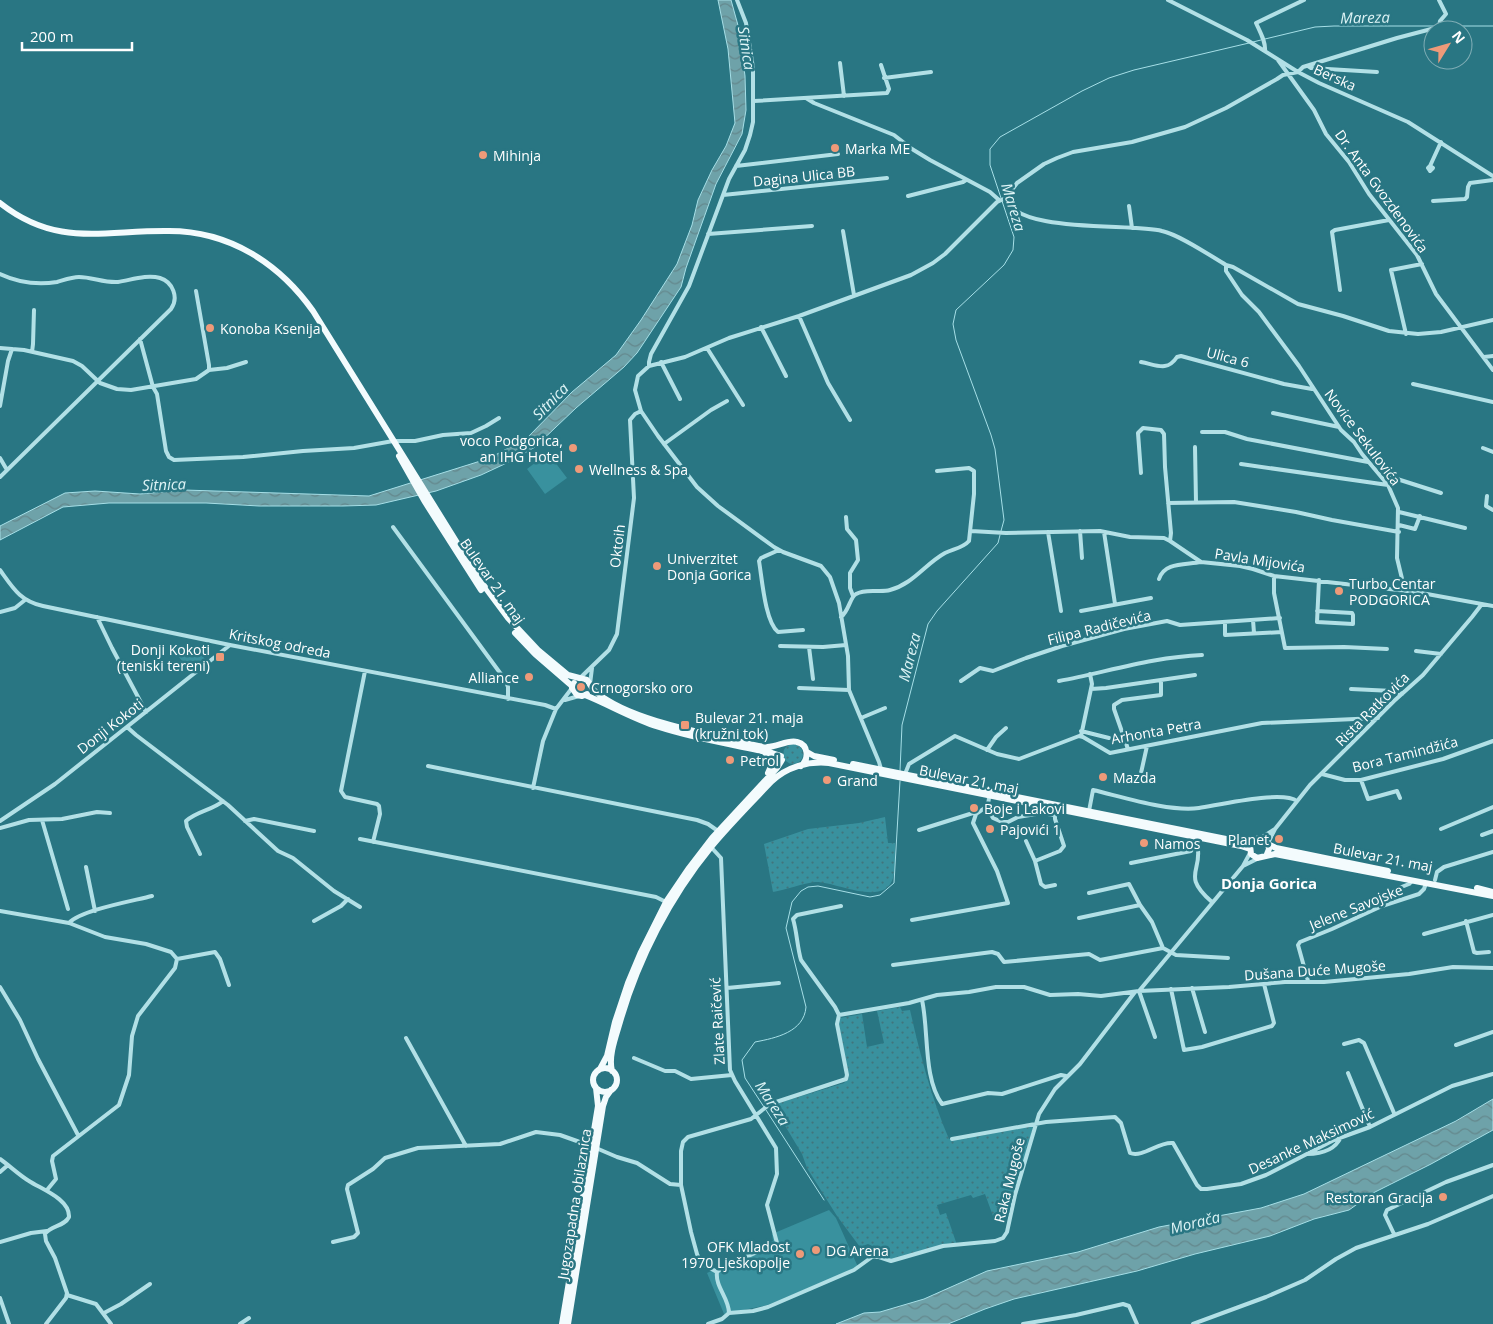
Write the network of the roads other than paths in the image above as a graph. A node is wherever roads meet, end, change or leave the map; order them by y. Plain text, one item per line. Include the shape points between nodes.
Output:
1 (737, 0) edge
2 (1168, 0) edge
3 (1304, 0) edge
4 (1439, 0) edge
5 (1264, 51) junction
6 (1278, 60) junction
7 (840, 63) dead end
8 (881, 64) dead end
9 (1308, 66) junction
10 (931, 72) dead end
11 (1298, 72) junction
12 (1377, 72) dead end
13 (1288, 74) junction
14 (884, 78) junction
15 (844, 96) junction
16 (806, 98) junction
17 (754, 101) junction
18 (1441, 142) junction
19 (838, 154) dead end
20 (736, 166) junction
21 (1430, 166) dead end
22 (887, 178) dead end
23 (1493, 178) edge
24 (966, 180) junction
25 (722, 195) junction
26 (908, 196) dead end
27 (1002, 199) junction
28 (1433, 201) dead end
29 (0, 202) edge
30 (1129, 206) dead end
31 (1389, 220) junction
32 (812, 226) dead end
33 (1132, 228) junction
34 (843, 231) dead end
35 (708, 234) junction
36 (1422, 264) junction
37 (1226, 265) junction
38 (0, 274) edge
39 (1340, 290) dead end
40 (196, 291) dead end
41 (854, 295) junction
42 (34, 310) dead end
43 (799, 316) junction
44 (1493, 320) edge
45 (761, 327) junction
46 (1461, 329) junction
47 (1406, 334) junction
48 (140, 339) junction
49 (0, 348) edge
50 (707, 348) junction
51 (12, 349) junction
52 (32, 352) junction
53 (1493, 356) edge
54 (1484, 358) junction
55 (246, 362) dead end
56 (661, 362) junction
57 (1142, 362) dead end
58 (649, 366) junction
59 (209, 370) junction
60 (1493, 370) edge
61 (786, 376) dead end
62 (98, 381) junction
63 (1413, 384) dead end
64 (163, 385) junction
65 (153, 387) junction
66 (1312, 389) junction
67 (157, 394) junction
68 (680, 399) dead end
69 (727, 401) dead end
70 (1493, 402) edge
71 (743, 405) dead end
72 (0, 406) edge
73 (641, 411) junction
74 (1273, 413) dead end
75 (499, 418) dead end
76 (850, 420) dead end
77 (1339, 427) junction
78 (1202, 432) dead end
79 (393, 441) junction
80 (664, 444) junction
81 (1195, 447) dead end
82 (1483, 448) dead end
83 (1493, 452) edge
84 (0, 457) edge
85 (1368, 462) junction
86 (1241, 464) dead end
87 (7, 470) junction
88 (937, 471) dead end
89 (1141, 472) dead end
90 (0, 477) edge
91 (1385, 481) junction
92 (1388, 486) junction
93 (1441, 493) dead end
94 (1487, 496) dead end
95 (428, 501) junction
96 (1196, 502) junction
97 (1168, 503) junction
98 (1493, 510) edge
99 (1399, 512) junction
100 (1420, 516) junction
101 (846, 518) dead end
102 (1399, 525) junction
103 (393, 527) dead end
104 (1466, 528) dead end
105 (971, 531) junction
106 (1080, 531) junction
107 (1048, 532) junction
108 (1104, 532) junction
109 (1399, 532) junction
110 (1170, 541) junction
111 (779, 550) junction
112 (1082, 558) dead end
113 (1201, 562) junction
114 (0, 570) edge
115 (1274, 576) junction
116 (1159, 580) dead end
117 (1319, 580) junction
118 (1405, 591) junction
119 (853, 596) junction
120 (1152, 598) dead end
121 (24, 600) junction
122 (839, 604) junction
123 (1115, 604) junction
124 (1482, 604) junction
125 (850, 606) junction
126 (1493, 606) edge
127 (1061, 611) dead end
128 (1081, 611) dead end
129 (1317, 611) junction
130 (0, 612) edge
131 (841, 616) junction
132 (97, 617) junction
133 (1280, 618) junction
134 (1253, 620) junction
135 (1225, 623) junction
136 (803, 630) dead end
137 (1282, 632) junction
138 (1254, 633) junction
139 (230, 645) junction
140 (846, 645) junction
141 (780, 646) dead end
142 (809, 647) junction
143 (1387, 650) dead end
144 (1416, 651) dead end
145 (1441, 654) junction
146 (1202, 655) dead end
147 (593, 666) junction
148 (365, 671) junction
149 (1090, 674) junction
150 (1195, 676) dead end
151 (579, 678) junction
152 (813, 679) dead end
153 (1161, 680) junction
154 (961, 681) dead end
155 (1059, 681) dead end
156 (590, 685) junction
157 (572, 687) junction
158 (799, 688) dead end
159 (1092, 689) junction
160 (1351, 689) dead end
161 (849, 690) junction
162 (1402, 694) junction
163 (582, 696) junction
164 (508, 699) junction
165 (565, 700) junction
166 (885, 708) dead end
167 (556, 710) junction
168 (146, 712) junction
169 (861, 718) junction
170 (1378, 718) junction
171 (127, 727) junction
172 (1006, 728) dead end
173 (1081, 731) junction
174 (1081, 736) junction
175 (1109, 738) dead end
176 (1493, 741) edge
177 (785, 744) junction
178 (1147, 746) junction
179 (1128, 749) junction
180 (762, 750) junction
181 (986, 750) junction
182 (807, 752) junction
183 (781, 758) junction
184 (428, 766) dead end
185 (797, 766) junction
186 (881, 769) junction
187 (1141, 773) dead end
188 (904, 774) junction
189 (1322, 774) junction
190 (767, 779) junction
191 (1361, 780) junction
192 (534, 788) junction
193 (989, 796) junction
194 (1400, 798) dead end
195 (223, 801) junction
196 (1297, 801) junction
197 (1493, 807) edge
198 (987, 808) junction
199 (1089, 811) junction
200 (1054, 812) junction
201 (110, 813) dead end
202 (977, 813) junction
203 (42, 820) junction
204 (245, 820) junction
205 (0, 821) edge
206 (0, 828) edge
207 (1275, 829) junction
208 (1441, 829) dead end
209 (919, 830) dead end
210 (314, 831) dead end
211 (718, 831) junction
212 (1493, 831) edge
213 (1482, 835) dead end
214 (1261, 838) junction
215 (360, 839) dead end
216 (1198, 840) junction
217 (1253, 840) junction
218 (1026, 841) dead end
219 (373, 842) junction
220 (1268, 843) junction
221 (711, 847) junction
222 (1250, 850) junction
223 (1493, 852) edge
224 (200, 854) dead end
225 (1267, 854) junction
226 (1259, 858) junction
227 (1035, 861) junction
228 (1131, 863) dead end
229 (1243, 866) junction
230 (86, 867) dead end
231 (1413, 880) junction
232 (1435, 880) junction
233 (1426, 883) junction
234 (1055, 885) dead end
235 (1389, 892) dead end
236 (1493, 892) edge
237 (1090, 893) dead end
238 (152, 896) dead end
239 (1493, 896) edge
240 (348, 899) junction
241 (666, 902) junction
242 (1212, 902) junction
243 (1140, 905) junction
244 (841, 906) dead end
245 (360, 907) dead end
246 (68, 909) dead end
247 (0, 911) edge
248 (95, 911) junction
249 (1493, 915) edge
250 (1079, 918) dead end
251 (912, 920) dead end
252 (314, 921) dead end
253 (1466, 921) junction
254 (69, 924) junction
255 (1424, 934) dead end
256 (1162, 948) junction
257 (1489, 952) dead end
258 (1171, 953) junction
259 (1228, 958) dead end
260 (177, 959) junction
261 (893, 965) dead end
262 (1493, 968) edge
263 (1308, 982) junction
264 (779, 983) dead end
265 (1264, 984) junction
266 (229, 985) dead end
267 (0, 987) edge
268 (727, 988) junction
269 (1192, 988) junction
270 (1170, 990) junction
271 (1137, 991) junction
272 (922, 1000) junction
273 (839, 1015) junction
274 (1205, 1032) dead end
275 (1493, 1032) edge
276 (1155, 1037) dead end
277 (406, 1038) dead end
278 (1344, 1044) dead end
279 (1456, 1045) dead end
280 (634, 1058) dead end
281 (600, 1069) junction
282 (612, 1071) junction
283 (1348, 1073) dead end
284 (1493, 1074) edge
285 (732, 1075) junction
286 (1066, 1076) junction
287 (596, 1088) junction
288 (611, 1090) junction
289 (1394, 1113) junction
290 (756, 1114) junction
291 (1034, 1125) junction
292 (1370, 1127) junction
293 (78, 1136) junction
294 (952, 1139) dead end
295 (466, 1146) junction
296 (594, 1147) junction
297 (0, 1159) edge
298 (8, 1165) junction
299 (1493, 1165) edge
300 (0, 1172) edge
301 (681, 1185) junction
302 (47, 1190) junction
303 (1493, 1196) edge
304 (46, 1231) junction
305 (1394, 1234) junction
306 (0, 1242) edge
307 (333, 1242) dead end
308 (717, 1272) junction
309 (150, 1284) dead end
310 (67, 1295) junction
311 (0, 1298) edge
312 (104, 1313) junction
313 (729, 1313) junction
314 (249, 1318) dead end
315 (9, 1324) edge
316 (46, 1324) edge
317 (111, 1324) edge
318 (240, 1324) edge
319 (562, 1324) edge
320 (568, 1324) edge
321 (708, 1324) edge
322 (1024, 1324) edge
323 (1137, 1324) edge
324 (1194, 1324) edge

1 - 17 street via 749,39
2 - 5 street, Berska
3 - 5 street via 1256,23
4 - 9 street via 1446,14 1440,24
5 - 6 street, Berska
6 - 11 street, Berska
6 - 13 street, Dr. Anta Gvozdenovića
7 - 15 street
8 - 14 street
9 - 11 street
9 - 12 street
10 - 14 street
11 - 13 street
11 - 18 street, Berska via 1408,122
13 - 27 street via 1233,105 1185,126 1132,142 1057,158 1017,183
13 - 31 street, Dr. Anta Gvozdenovića via 1314,110 1326,134
14 - 15 street via 889,89 886,93
15 - 16 street
16 - 17 street
16 - 24 street via 894,134 912,149
17 - 20 street via 747,146
18 - 21 street
18 - 23 street, Berska
19 - 20 street
20 - 25 street
22 - 25 street, Dagina Ulica BB
23 - 28 street via 1470,183 1465,199
24 - 26 street
24 - 27 street
25 - 35 street
27 - 33 street via 1014,210 1041,220
27 - 41 street via 933,264
29 - 79 main road via 30,221 64,232 184,231 225,240 256,256 283,276 304,299
30 - 33 street
31 - 36 street, Dr. Anta Gvozdenovića
31 - 39 street via 1332,232
32 - 35 street
33 - 37 street via 1167,232
34 - 41 street
35 - 58 street via 689,286 653,351
36 - 46 street, Dr. Anta Gvozdenovića via 1433,289
36 - 47 street via 1391,270
37 - 47 street via 1305,307
37 - 66 street, Novice Sekulovića via 1226,271 1242,295 1259,312
38 - 48 street via 30,283 80,277 116,282 155,277 163,279 174,291 174,303
40 - 59 street
41 - 43 street
42 - 52 street
43 - 45 street
43 - 76 street via 828,384
44 - 46 street
45 - 50 street
45 - 61 street
46 - 47 street
46 - 54 street, Dr. Anta Gvozdenovića
48 - 62 street
48 - 65 street
49 - 51 street
50 - 56 street
50 - 71 street
51 - 52 street
51 - 72 street
52 - 62 street via 79,363
53 - 54 street
54 - 60 street, Dr. Anta Gvozdenovića
55 - 59 street
56 - 58 street
56 - 68 street
57 - 66 street, Ulica 6 via 1165,367 1182,356
58 - 73 street via 638,376 635,385
59 - 64 street via 196,379
62 - 65 street via 120,390
62 - 87 street
63 - 70 street
64 - 65 street
64 - 67 street
65 - 67 street
66 - 77 street, Novice Sekulovića
67 - 79 street via 166,451 174,460 333,450
69 - 80 street
73 - 80 street
73 - 147 street, Oktoih via 630,420 634,498 617,631 611,647
74 - 77 street
75 - 79 street via 471,433
77 - 85 street, Novice Sekulovića
78 - 85 street via 1225,432
79 - 95 main road
80 - 111 street via 702,493
81 - 96 street
82 - 83 street
84 - 87 street
85 - 91 street, Novice Sekulovića
86 - 92 street
87 - 90 street
88 - 105 street via 973,470
89 - 97 street via 1138,433 1143,428 1161,430 1164,434
91 - 92 street, Novice Sekulovića
91 - 93 street via 1394,478
92 - 99 street, Novice Sekulovića
94 - 98 street via 1486,506
95 - 151 main road, Bulevar 21. maj via 512,624 555,665 568,675
95 - 157 main road, Bulevar 21. maj via 499,614 535,654
96 - 97 street
96 - 109 street via 1234,502
97 - 110 street
99 - 100 street
99 - 102 street, Novice Sekulovića
100 - 102 street via 1415,529
100 - 104 street
101 - 119 street via 847,530 856,540 858,557 850,573
102 - 109 street, Novice Sekulovića
103 - 164 street via 506,681
105 - 107 street, Pavla Mijovića
105 - 119 street via 968,543 935,559 905,584
106 - 107 street, Pavla Mijovića
106 - 108 street, Pavla Mijovića
106 - 112 street
107 - 127 street
108 - 110 street, Pavla Mijovića
108 - 123 street
109 - 118 street, Novice Sekulovića via 1397,558
110 - 113 street, Pavla Mijovića
111 - 122 street via 813,562 825,570
111 - 136 street via 759,561 769,617 778,632
113 - 115 street, Pavla Mijovića via 1253,568
113 - 116 street via 1168,567 1161,572
114 - 121 street
115 - 117 street, Pavla Mijovića
115 - 133 street
117 - 118 street, Pavla Mijovića
117 - 129 street
118 - 124 street, Pavla Mijovića
119 - 125 street
120 - 123 street
121 - 130 street via 15,608
121 - 132 street, Kritskog odreda
122 - 125 street
122 - 131 street
123 - 128 street
124 - 126 street, Pavla Mijovića
124 - 145 street, Rista Ratkovića
125 - 131 street
129 - 129 street via 1317,622 1353,624 1352,613
131 - 140 street
132 - 139 street, Kritskog odreda
132 - 168 street
133 - 134 street, Filipa Radičevića
133 - 137 street
134 - 135 street, Filipa Radičevića
134 - 138 street
135 - 138 street via 1225,635
135 - 154 street, Filipa Radičevića via 1180,625 1167,621 1117,631 1062,646 993,671 980,668
137 - 138 street
137 - 143 street via 1286,648
139 - 148 street, Kritskog odreda
139 - 168 street, Donji Kokoti
140 - 142 street
140 - 161 street
141 - 142 street
142 - 152 street
144 - 145 street
145 - 162 street, Rista Ratkovića
146 - 149 street via 1161,659
147 - 151 street, Oktoih
147 - 156 street
148 - 164 street, Kritskog odreda
148 - 219 street via 341,791 345,797 379,806
149 - 155 street
149 - 159 street
150 - 153 street
151 - 156 main road
151 - 157 main road
153 - 159 street
153 - 179 street via 1161,695 1122,700 1114,705
156 - 163 main road via 589,692
156 - 177 main road via 620,707 668,725 764,746
157 - 163 main road via 574,693
157 - 165 street
158 - 161 street
159 - 173 street
160 - 162 street
161 - 169 street
162 - 170 street, Rista Ratkovića
163 - 165 street
163 - 180 main road via 662,728
164 - 167 street, Kritskog odreda
165 - 167 street
166 - 169 street
167 - 192 street via 543,741
168 - 171 street, Donji Kokoti
169 - 186 street
170 - 178 street, Arhonta Petra via 1262,723
170 - 189 street, Rista Ratkovića
171 - 195 street
171 - 205 street, Donji Kokoti via 55,784
172 - 181 street
173 - 174 street
173 - 175 street
174 - 179 street, Arhonta Petra via 1108,752
174 - 181 street via 1019,759
176 - 191 street, Bora Tamindžića via 1443,759
177 - 182 main road via 799,742
177 - 183 main road
178 - 179 street, Arhonta Petra
178 - 187 street
180 - 183 main road
180 - 190 main road via 773,762
181 - 188 street via 953,736 909,764
182 - 185 main road via 806,760
182 - 186 main road, Bulevar 21. maj
183 - 185 main road via 787,766
183 - 190 main road
184 - 192 street
185 - 193 main road, Bulevar 21. maj via 829,763
185 - 221 main road via 777,775
186 - 188 main road, Bulevar 21. maj
188 - 199 main road, Bulevar 21. maj
189 - 191 street, Bora Tamindžića
189 - 196 street, Rista Ratkovića
190 - 211 main road
191 - 194 street via 1368,798 1396,790
192 - 211 street via 697,820
193 - 198 street
193 - 200 main road, Bulevar 21. maj
195 - 204 street
195 - 224 street via 186,821
196 - 199 street via 1291,797 1268,798 1187,808 1093,790
196 - 207 street, Rista Ratkovića
197 - 208 street
198 - 200 street via 993,818 1002,822
198 - 202 street
199 - 217 main road, Bulevar 21. maj via 1236,841
200 - 216 main road, Bulevar 21. maj
200 - 227 street via 1064,846 1060,851
201 - 203 street
202 - 209 street
202 - 251 street via 974,827 1008,902
203 - 206 street
203 - 246 street
204 - 210 street
204 - 240 street via 278,851 293,858
207 - 214 street, Rista Ratkovića
207 - 220 street, Rista Ratkovića
211 - 241 main road
212 - 213 street
214 - 217 main road, Bulevar 21. maj
214 - 220 main road, Bulevar 21. maj
215 - 219 street
216 - 222 main road, Bulevar 21. maj
216 - 228 street via 1190,851
216 - 242 street via 1196,882 1198,889
217 - 222 main road
218 - 227 street
219 - 241 street
220 - 225 main road
220 - 232 main road, Bulevar 21. maj via 1276,848
221 - 268 street, Zlate Raičević via 721,858
221 - 282 main road via 672,903 644,960 624,1007 611,1060
222 - 226 main road, Bulevar 21. maj via 1254,857
222 - 229 street, Raka Mugoše
223 - 232 street via 1441,868
225 - 226 main road
225 - 231 main road, Bulevar 21. maj
226 - 229 street, Raka Mugoše
227 - 234 street via 1042,886
229 - 242 street, Raka Mugoše
230 - 248 street
231 - 233 main road, Bulevar 21. maj
231 - 235 street
232 - 236 main road, Bulevar 21. maj
233 - 239 main road, Bulevar 21. maj
233 - 263 street, Jelene Savojske via 1419,894 1382,906 1300,942 1298,945
237 - 243 street via 1130,884
238 - 248 street
240 - 245 street
240 - 252 street
241 - 281 main road via 628,983
242 - 258 street, Raka Mugoše
243 - 250 street
243 - 256 street via 1152,922
244 - 273 street via 793,918 801,960
247 - 254 street
248 - 254 street
249 - 253 street
253 - 255 street
253 - 257 street via 1474,952
254 - 260 street via 105,937 166,950
256 - 258 street
256 - 261 street via 1100,960 1089,954 1004,962 992,952
258 - 259 street
258 - 271 street, Raka Mugoše
260 - 266 street via 215,952
260 - 293 street via 175,968 138,1016 132,1036 129,1075 120,1105
262 - 263 street, Dušana Duće Mugoše via 1441,968 1408,974
263 - 265 street, Dušana Duće Mugoše
264 - 268 street
265 - 269 street, Dušana Duće Mugoše
265 - 270 street via 1274,1023 1272,1026 1189,1050 1183,1048
267 - 293 street
268 - 285 street, Zlate Raičević
269 - 270 street, Dušana Duće Mugoše
269 - 274 street
270 - 271 street, Dušana Duće Mugoše
271 - 272 street, Dušana Duće Mugoše via 1100,996 1059,996 1024,987 996,987
271 - 276 street
271 - 286 street, Raka Mugoše via 1083,1060
272 - 273 street, Dušana Duće Mugoše
272 - 286 street via 929,1068 942,1104 988,1093 1002,1094
273 - 290 street via 837,1024 846,1079 764,1107
275 - 279 street
277 - 295 street
278 - 289 street via 1359,1040 1364,1043
280 - 285 street via 691,1079
281 - 282 main road
281 - 287 main road via 593,1077
282 - 288 main road via 616,1082
283 - 292 street
284 - 289 street, Desanke Maksimović via 1452,1086
285 - 290 street, Zlate Raičević
286 - 291 street, Raka Mugoše via 1048,1098
287 - 288 main road via 604,1092
287 - 296 main road, Jugozapadna obilaznica
288 - 296 main road, Jugozapadna obilaznica via 603,1106
289 - 292 street, Desanke Maksimović
290 - 301 street via 751,1119 685,1140 681,1151
290 - 308 street, Zlate Raičević via 776,1148 776,1174 767,1205 777,1243
291 - 292 street, Desanke Maksimović via 1117,1118 1130,1153 1173,1144 1197,1185 1204,1189 1250,1182 1341,1137
291 - 294 street
291 - 313 street, Raka Mugoše via 1003,1238 946,1246 891,1260 872,1257 848,1274 768,1307
293 - 302 street via 53,1156 56,1179
295 - 296 street via 500,1144 536,1132 560,1135
295 - 307 street via 418,1148 383,1159 348,1186 357,1235
296 - 301 street via 637,1162 670,1184
296 - 319 main road, Jugozapadna obilaznica
296 - 320 main road, Jugozapadna obilaznica
297 - 298 street
298 - 300 street
298 - 302 street
299 - 305 street via 1446,1182 1387,1210 1385,1215
301 - 308 street via 697,1254 703,1265
302 - 304 street via 70,1214 65,1223
303 - 305 street via 1428,1224
304 - 306 street
304 - 310 street via 46,1241
305 - 324 street via 1349,1251 1315,1274 1266,1297
308 - 313 street
309 - 312 street
310 - 312 street via 94,1302
310 - 316 street
311 - 315 street
312 - 317 street
313 - 321 street
314 - 318 street
322 - 323 street via 1123,1304 1128,1306

